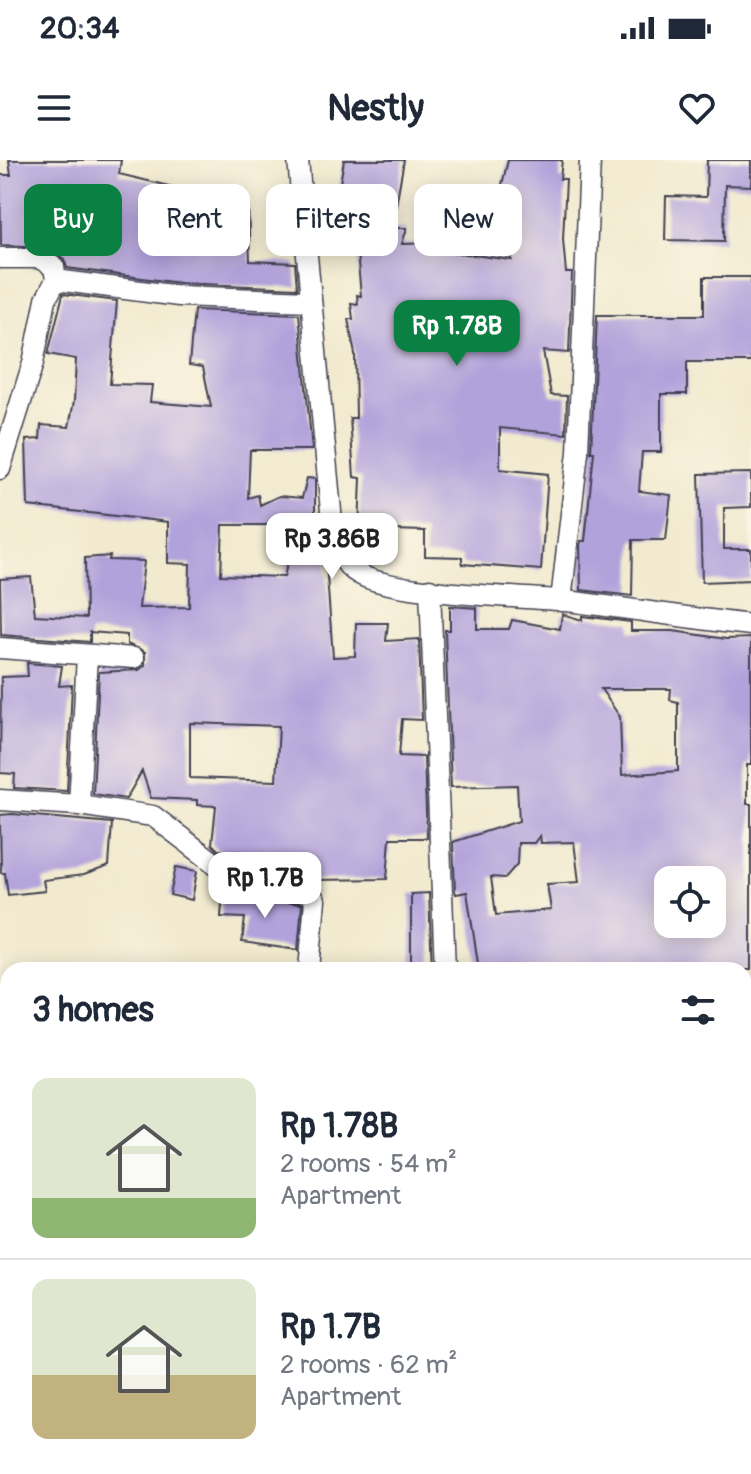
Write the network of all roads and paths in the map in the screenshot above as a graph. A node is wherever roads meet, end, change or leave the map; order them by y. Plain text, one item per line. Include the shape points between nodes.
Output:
1 (298, 160) edge
2 (590, 160) edge
3 (0, 258) edge
4 (56, 280) junction
5 (309, 301) junction
6 (10, 406) edge
7 (0, 469) edge
8 (430, 589) junction
9 (561, 601) junction
10 (751, 625) edge
11 (0, 648) edge
12 (87, 655) junction
13 (134, 658) dead end
14 (0, 800) edge
15 (79, 805) junction
16 (310, 962) edge
17 (445, 962) edge

1 - 5 street
2 - 9 street via 578,452
3 - 4 street via 46,260 54,267
4 - 5 street via 179,296
4 - 6 street via 46,299 41,333
5 - 8 street via 332,522 343,560 362,576
6 - 7 street
8 - 9 street
8 - 17 street
9 - 10 street
11 - 12 street
12 - 13 street
12 - 15 street
14 - 15 street
15 - 16 street via 153,816 238,881 305,890 314,896

